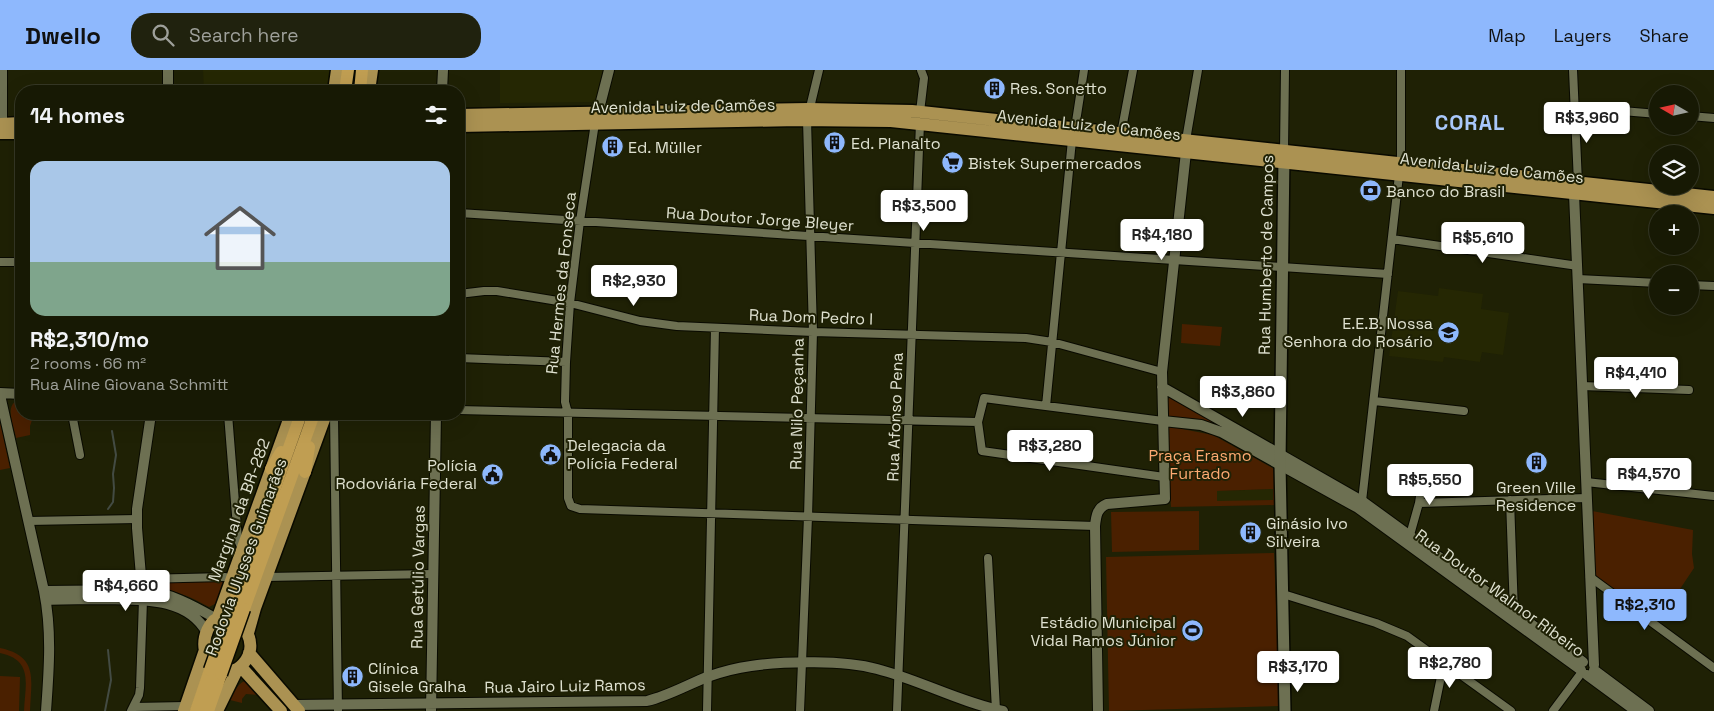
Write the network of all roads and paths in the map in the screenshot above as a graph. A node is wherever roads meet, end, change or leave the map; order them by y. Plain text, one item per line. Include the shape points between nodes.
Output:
1 (3, 70) edge
2 (168, 70) edge
3 (337, 70) edge
4 (348, 70) edge
5 (362, 70) edge
6 (372, 70) edge
7 (443, 70) edge
8 (609, 70) edge
9 (819, 70) edge
10 (921, 70) edge
11 (1084, 70) edge
12 (1133, 70) edge
13 (1198, 70) edge
14 (1285, 70) edge
15 (1401, 70) edge
16 (1573, 70) edge
17 (168, 85) edge
18 (335, 85) edge
19 (346, 85) edge
20 (361, 85) edge
21 (370, 85) edge
22 (442, 85) edge
23 (1574, 107) junction
24 (1649, 113) edge
25 (808, 114) junction
26 (465, 115) edge
27 (1699, 117) edge
28 (597, 118) junction
29 (920, 118) junction
30 (1714, 118) edge
31 (15, 124) edge
32 (465, 126) edge
33 (1, 127) edge
34 (15, 131) edge
35 (1074, 134) junction
36 (1121, 134) junction
37 (1186, 146) junction
38 (1284, 157) junction
39 (1400, 169) junction
40 (1576, 188) junction
41 (1714, 197) edge
42 (1714, 208) edge
43 (465, 213) edge
44 (580, 221) junction
45 (810, 236) junction
46 (1392, 239) junction
47 (915, 243) junction
48 (1061, 252) junction
49 (1174, 260) junction
50 (0, 262) edge
51 (15, 262) edge
52 (1578, 266) junction
53 (1283, 267) junction
54 (1388, 274) junction
55 (1578, 279) junction
56 (1649, 283) edge
57 (1699, 285) edge
58 (1714, 286) edge
59 (465, 293) edge
60 (570, 303) junction
61 (715, 328) junction
62 (813, 332) junction
63 (912, 334) junction
64 (1052, 342) junction
65 (465, 358) edge
66 (566, 362) junction
67 (1162, 372) junction
68 (1162, 386) junction
69 (1582, 386) junction
70 (1690, 390) dead end
71 (0, 394) edge
72 (15, 394) edge
73 (1374, 401) junction
74 (1046, 406) junction
75 (465, 410) edge
76 (1464, 411) dead end
77 (568, 413) junction
78 (713, 416) junction
79 (810, 418) junction
80 (73, 420) edge
81 (150, 420) edge
82 (228, 420) edge
83 (289, 420) edge
84 (304, 420) edge
85 (308, 420) edge
86 (309, 420) edge
87 (324, 420) edge
88 (334, 420) edge
89 (436, 420) edge
90 (908, 421) junction
91 (1163, 421) junction
92 (978, 422) junction
93 (297, 426) junction
94 (319, 432) junction
95 (334, 445) junction
96 (80, 455) dead end
97 (1280, 459) junction
98 (271, 470) junction
99 (1424, 470) dead end
100 (305, 472) junction
101 (1164, 477) junction
102 (1586, 482) junction
103 (1714, 496) edge
104 (1587, 498) junction
105 (1510, 500) junction
106 (1362, 502) junction
107 (1419, 503) junction
108 (711, 514) junction
109 (808, 517) junction
110 (137, 519) junction
111 (904, 520) junction
112 (28, 521) junction
113 (1095, 526) junction
114 (1410, 535) junction
115 (242, 549) junction
116 (988, 558) dead end
117 (433, 574) junction
118 (336, 576) junction
119 (266, 577) junction
120 (1590, 577) junction
121 (225, 578) dead end
122 (143, 589) junction
123 (1283, 594) junction
124 (45, 595) junction
125 (239, 607) junction
126 (1514, 612) junction
127 (216, 618) junction
128 (207, 633) junction
129 (248, 633) junction
130 (205, 650) junction
131 (249, 653) junction
132 (1444, 662) junction
133 (802, 663) junction
134 (239, 668) junction
135 (1714, 668) edge
136 (1587, 669) junction
137 (216, 672) junction
138 (898, 676) junction
139 (708, 677) junction
140 (594, 706) edge
141 (431, 707) edge
142 (296, 708) edge
143 (338, 708) edge
144 (133, 709) edge
145 (188, 710) edge
146 (999, 710) edge
147 (46, 711) edge
148 (208, 711) edge
149 (217, 711) edge
150 (281, 711) edge
151 (707, 711) edge
152 (800, 711) edge
153 (897, 711) edge
154 (1098, 711) edge
155 (1285, 711) edge
156 (1434, 711) edge
157 (1511, 711) edge
158 (1552, 711) edge
159 (1636, 711) edge
160 (1649, 711) edge

1 - 33 street
2 - 17 street
3 - 18 main road
4 - 19 highway
5 - 20 highway
6 - 21 main road
7 - 22 street
8 - 28 street, Rua Hermes da Fonseca
9 - 25 street, Rua Nilo Peçanha
10 - 29 street, Rua Afonso Pena via 924,78
11 - 35 street
12 - 36 street
13 - 37 street
14 - 38 street, Rua Humberto de Campos
15 - 39 street
16 - 23 street
23 - 24 street
23 - 40 street
25 - 28 main road, Avenida Luiz de Camões
25 - 29 main road, Avenida Luiz de Camões via 881,110
25 - 45 street, Rua Nilo Peçanha
26 - 28 main road, Avenida Luiz de Camões
27 - 30 street
28 - 32 main road, Avenida Luiz de Camões
28 - 44 street, Rua Hermes da Fonseca
29 - 35 main road, Avenida Luiz de Camões
29 - 47 street, Rua Afonso Pena
31 - 33 main road
33 - 34 main road
35 - 36 main road, Avenida Luiz de Camões
35 - 37 main road, Avenida Luiz de Camões
35 - 48 street
36 - 37 main road, Avenida Luiz de Camões
37 - 38 main road, Avenida Luiz de Camões
37 - 49 street
38 - 39 main road, Avenida Luiz de Camões
38 - 53 main road, Rua Humberto de Campos
39 - 40 main road, Avenida Luiz de Camões
39 - 46 street
40 - 41 main road, Avenida Luiz de Camões
40 - 42 main road, Avenida Luiz de Camões
40 - 52 street
43 - 44 street, Rua Doutor Jorge Bleyer
44 - 45 street, Rua Doutor Jorge Bleyer
44 - 60 street, Rua Hermes da Fonseca
45 - 47 street, Rua Doutor Jorge Bleyer
45 - 62 street, Rua Nilo Peçanha
46 - 52 street
46 - 54 street
47 - 48 street, Rua Doutor Jorge Bleyer
47 - 63 street, Rua Afonso Pena
48 - 49 street, Rua Doutor Jorge Bleyer
48 - 64 street
49 - 53 street, Rua Doutor Jorge Bleyer
49 - 67 street
50 - 51 street
52 - 55 street
53 - 54 street, Rua Doutor Jorge Bleyer
53 - 97 main road, Rua Humberto de Campos
54 - 73 street
55 - 56 street
55 - 69 street
57 - 58 street
59 - 60 street, Rua Dom Pedro I via 497,291
60 - 61 street, Rua Dom Pedro I via 658,324
60 - 66 street, Rua Hermes da Fonseca
61 - 62 street, Rua Dom Pedro I
61 - 78 street
62 - 63 street, Rua Dom Pedro I
62 - 79 street, Rua Nilo Peçanha
63 - 64 street, Rua Dom Pedro I via 1026,338
63 - 90 street, Rua Afonso Pena
64 - 67 street, Rua Dom Pedro I
64 - 74 street
65 - 66 street
66 - 77 street, Rua Hermes da Fonseca
67 - 68 street
68 - 91 street
68 - 97 street, Rua Doutor Walmor Ribeiro
69 - 70 street
69 - 102 street
71 - 72 street
71 - 112 street
73 - 76 street
73 - 106 street
74 - 91 street
74 - 92 street via 984,398
75 - 77 street
77 - 78 street
77 - 108 street, Rua Hermes da Fonseca via 568,498 571,506 580,510
78 - 79 street
78 - 108 street
79 - 90 street
79 - 109 street, Rua Nilo Peçanha
80 - 96 street
81 - 110 street
82 - 115 street via 238,540
83 - 98 main road, Marginal da BR-282
84 - 93 highway, Rodovia Ulysses Guimarães
85 - 125 highway, Rodovia Ulysses Guimarães
86 - 100 highway via 310,441
87 - 94 main road
88 - 95 street
89 - 117 street, Rua Getúlio Vargas
90 - 92 street
90 - 111 street, Rua Afonso Pena
91 - 97 street, Rua Doutor Walmor Ribeiro via 1214,429
91 - 101 street
92 - 101 street via 982,451
93 - 98 highway
93 - 125 highway, Rodovia Ulysses Guimarães
94 - 95 street via 329,435
94 - 100 main road
95 - 118 street
97 - 106 street, Rua Doutor Walmor Ribeiro
97 - 123 main road, Rua Humberto de Campos
97 - 136 street, Rua Doutor Walmor Ribeiro via 1363,511
98 - 115 main road, Marginal da BR-282
99 - 107 street
100 - 119 main road
101 - 113 street via 1165,499 1107,504 1099,510
102 - 103 street
102 - 104 street
104 - 105 street
104 - 120 street
105 - 107 street
105 - 126 street
106 - 114 street, Rua Doutor Walmor Ribeiro
107 - 114 street
108 - 109 street
108 - 139 street
109 - 111 street
109 - 133 street, Rua Nilo Peçanha
110 - 112 street
110 - 122 street
111 - 113 street
111 - 138 street, Rua Afonso Pena
112 - 124 street
113 - 154 street
114 - 126 street, Rua Doutor Walmor Ribeiro
115 - 127 main road, Marginal da BR-282
116 - 146 street
117 - 118 street
117 - 141 street, Rua Getúlio Vargas
118 - 119 street
118 - 143 street
119 - 129 main road
120 - 135 street
120 - 136 street
121 - 122 street
122 - 124 street
122 - 127 street via 179,599
122 - 128 street via 196,618
122 - 144 street via 140,688
123 - 132 street via 1394,629
123 - 155 main road, Rua Humberto de Campos
124 - 147 street via 50,632
125 - 137 highway, Rodovia Ulysses Guimarães, bridge
126 - 136 street, Rua Doutor Walmor Ribeiro
127 - 128 main road
127 - 129 main road via 233,619
128 - 130 main road
129 - 131 main road
130 - 134 main road via 219,669 229,672
130 - 145 main road
131 - 134 main road
131 - 142 main road
132 - 156 street
132 - 157 street
133 - 138 street, Rua Jairo Luiz Ramos via 860,665
133 - 139 street, Rua Jairo Luiz Ramos via 750,666
133 - 152 street, Rua Nilo Peçanha
134 - 149 main road
134 - 150 main road
136 - 158 street
136 - 159 street, Rua Doutor Walmor Ribeiro
136 - 160 street, Rua Doutor Walmor Ribeiro
137 - 145 highway, Rodovia Ulysses Guimarães
137 - 148 highway, Rodovia Ulysses Guimarães
138 - 146 street, Rua Jairo Luiz Ramos via 963,701
138 - 153 street, Rua Afonso Pena
139 - 140 street, Rua Jairo Luiz Ramos via 659,698
139 - 151 street
140 - 141 street, Rua Jairo Luiz Ramos
141 - 143 street, Rua Jairo Luiz Ramos
142 - 143 street, Rua Jairo Luiz Ramos
144 - 145 street

